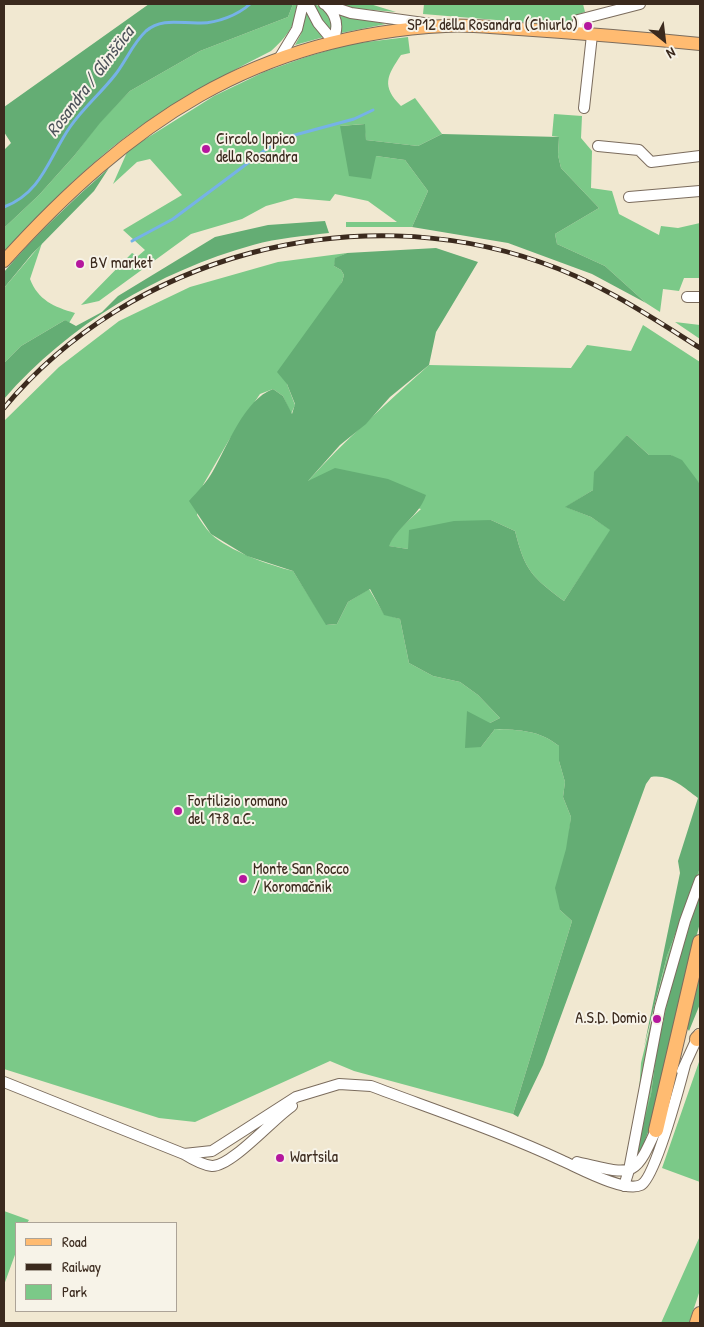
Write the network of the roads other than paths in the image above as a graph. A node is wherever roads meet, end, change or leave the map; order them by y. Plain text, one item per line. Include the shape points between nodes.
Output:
1 (303, 4) edge
2 (308, 4) edge
3 (325, 4) edge
4 (640, 4) edge
5 (447, 26) junction
6 (577, 33) junction
7 (592, 34) junction
8 (333, 41) junction
9 (700, 44) edge
10 (280, 57) junction
11 (584, 108) dead end
12 (598, 146) dead end
13 (700, 156) edge
14 (700, 191) edge
15 (629, 197) dead end
16 (4, 261) edge
17 (687, 297) dead end
18 (700, 297) edge
19 (700, 880) edge
20 (700, 942) edge
21 (699, 1035) edge
22 (685, 1065) junction
23 (4, 1082) edge
24 (307, 1094) junction
25 (656, 1130) junction
26 (184, 1154) junction
27 (561, 1160) junction
28 (629, 1170) junction
29 (642, 1185) junction
30 (624, 1186) junction
31 (700, 1314) edge
32 (698, 1323) edge

1 - 10 street via 297,29
2 - 8 street
3 - 5 street via 351,13
3 - 8 street via 337,24
4 - 6 street via 578,20
5 - 6 main road
5 - 8 main road via 378,32
6 - 7 main road
7 - 9 main road
7 - 11 street
8 - 10 main road
10 - 16 main road via 219,84 181,106 118,151 54,209
12 - 13 street via 638,150 651,162
14 - 15 street
17 - 18 street
19 - 28 street via 660,1008
20 - 25 highway
21 - 22 street
22 - 25 street
22 - 29 street via 666,1132 648,1178
23 - 26 street
24 - 26 street via 296,1097 212,1152
24 - 26 street via 230,1160 212,1166
24 - 27 street via 339,1084 371,1086
25 - 28 street via 644,1158
27 - 28 street via 607,1170
27 - 30 street
28 - 29 street
28 - 30 street
29 - 30 street
31 - 32 highway

